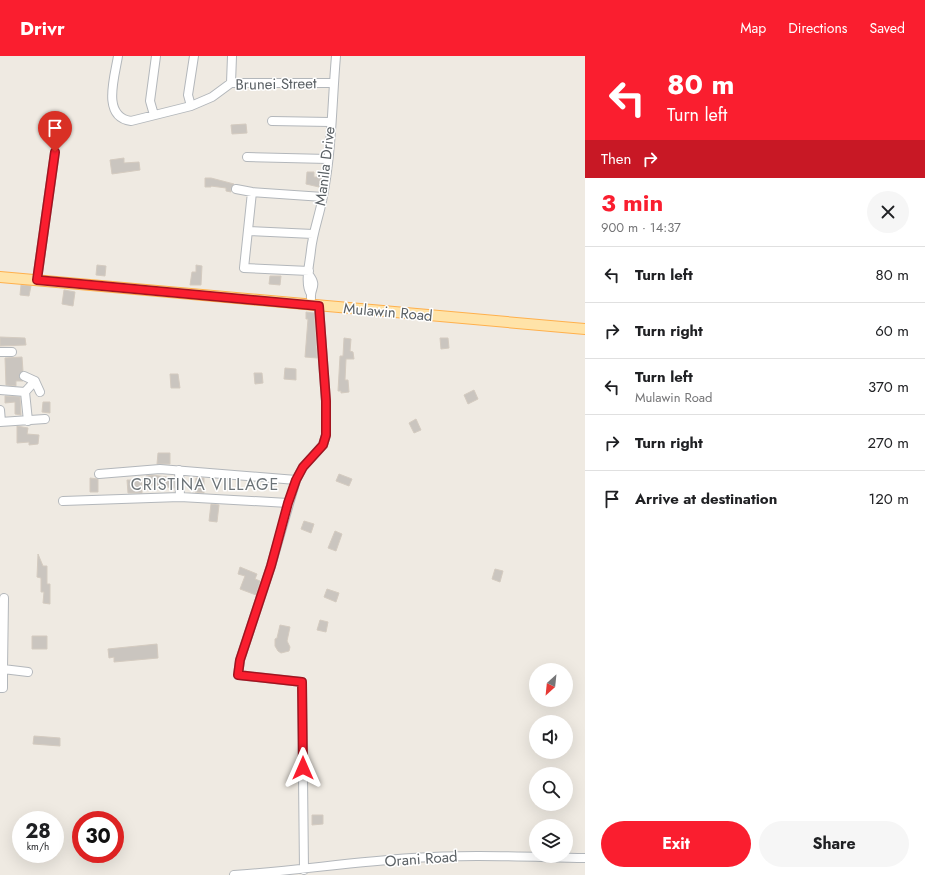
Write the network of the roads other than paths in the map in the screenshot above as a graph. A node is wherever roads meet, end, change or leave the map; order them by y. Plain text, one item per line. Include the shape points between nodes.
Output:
1 (118, 56) edge
2 (156, 56) edge
3 (194, 56) edge
4 (232, 56) edge
5 (336, 56) edge
6 (231, 83) junction
7 (334, 83) junction
8 (191, 106) junction
9 (154, 115) junction
10 (272, 121) dead end
11 (330, 122) junction
12 (55, 152) dead end
13 (247, 157) dead end
14 (328, 159) junction
15 (236, 189) dead end
16 (252, 192) junction
17 (323, 197) junction
18 (248, 230) junction
19 (312, 234) junction
20 (309, 273) junction
21 (0, 277) edge
22 (37, 280) junction
23 (315, 306) junction
24 (585, 329) edge
25 (0, 352) edge
26 (12, 352) dead end
27 (24, 376) dead end
28 (34, 381) junction
29 (0, 390) edge
30 (25, 392) junction
31 (40, 392) dead end
32 (0, 410) edge
33 (45, 418) dead end
34 (28, 420) junction
35 (0, 422) edge
36 (179, 470) junction
37 (99, 474) dead end
38 (296, 480) junction
39 (180, 497) junction
40 (63, 501) dead end
41 (288, 503) junction
42 (4, 598) dead end
43 (3, 669) junction
44 (28, 672) dead end
45 (0, 688) edge
46 (585, 858) edge
47 (304, 870) junction
48 (234, 875) edge

1 - 9 street, Brunei Street via 113,85 112,104 115,113 122,120 131,121
2 - 9 street via 150,101
3 - 8 street via 188,95
4 - 6 street
5 - 7 street, Manila Drive
6 - 7 street, Brunei Street
6 - 8 street, Brunei Street via 212,97
7 - 11 street, Manila Drive
8 - 9 street, Brunei Street
10 - 11 street
11 - 14 street, Manila Drive
12 - 22 street
13 - 14 street
14 - 17 street, Manila Drive
15 - 16 street
16 - 17 street
16 - 18 street
17 - 19 street, Manila Drive
18 - 19 street
18 - 20 street via 244,268
19 - 20 street, Manila Drive
20 - 23 street, Manila Drive via 307,288
21 - 22 main road, Mulawin Road
22 - 23 main road, Mulawin Road
23 - 24 main road, Mulawin Road
23 - 38 street, Manila Drive via 326,401 326,435 323,445 303,467
25 - 26 street
27 - 28 street
28 - 30 street
28 - 31 street
29 - 30 street
30 - 34 street
32 - 35 street
33 - 34 street
34 - 35 street
36 - 37 street
36 - 38 street
36 - 39 street
38 - 41 street, Manila Drive
39 - 40 street
39 - 41 street
41 - 47 street, Manila Drive via 271,566 240,660 238,675 302,682
42 - 43 street
43 - 44 street
43 - 45 street via 3,688
46 - 47 street, Orani Road via 412,858
47 - 48 street, Orani Road

